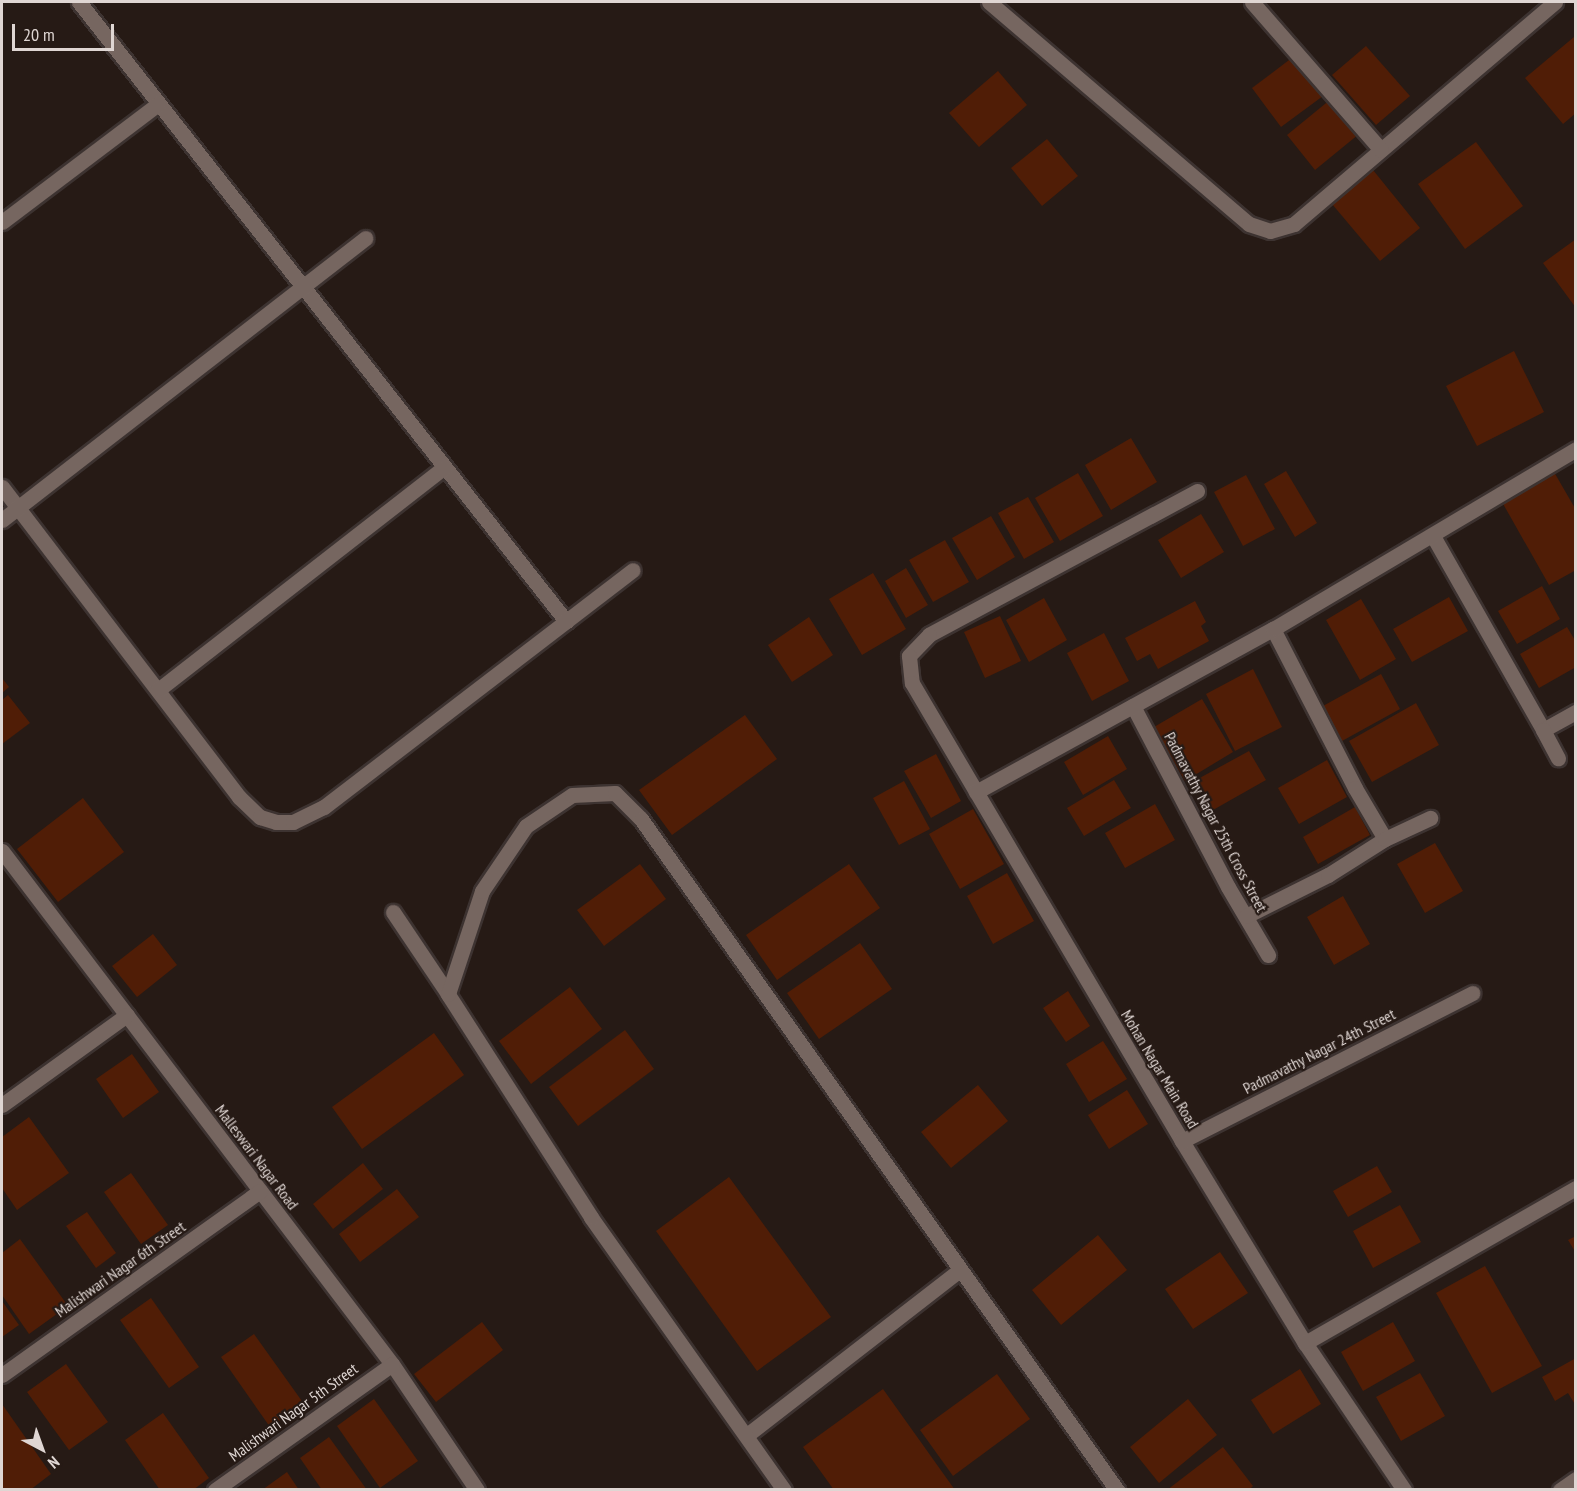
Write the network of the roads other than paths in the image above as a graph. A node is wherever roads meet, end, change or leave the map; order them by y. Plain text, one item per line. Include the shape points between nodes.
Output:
1 (79, 2) edge
2 (989, 2) edge
3 (1252, 2) edge
4 (1555, 2) edge
5 (158, 104) junction
6 (1381, 150) junction
7 (2, 222) edge
8 (366, 238) dead end
9 (302, 288) junction
10 (1575, 449) edge
11 (444, 467) junction
12 (2, 487) edge
13 (1197, 491) dead end
14 (17, 508) junction
15 (2, 520) edge
16 (1433, 536) junction
17 (633, 570) dead end
18 (566, 621) junction
19 (1273, 629) junction
20 (158, 690) junction
21 (1133, 706) junction
22 (1575, 712) edge
23 (1544, 730) junction
24 (1558, 758) dead end
25 (976, 792) junction
26 (1430, 818) dead end
27 (1385, 839) junction
28 (2, 851) edge
29 (393, 912) dead end
30 (1246, 916) junction
31 (1268, 955) dead end
32 (1472, 993) dead end
33 (448, 994) junction
34 (127, 1015) junction
35 (2, 1105) edge
36 (1182, 1141) junction
37 (1575, 1188) edge
38 (260, 1191) junction
39 (960, 1270) junction
40 (1305, 1343) junction
41 (392, 1364) junction
42 (2, 1376) edge
43 (747, 1435) junction
44 (1575, 1479) edge
45 (215, 1490) edge
46 (477, 1490) edge
47 (784, 1490) edge
48 (1117, 1490) edge
49 (1404, 1490) edge
50 (1560, 1490) edge

1 - 5 street
2 - 6 street via 1249,224 1270,231 1294,224
3 - 6 street
4 - 6 street
5 - 7 street
5 - 9 street
8 - 9 street
9 - 11 street
9 - 14 street
10 - 16 street
11 - 18 street
11 - 20 street
12 - 14 street
13 - 25 street, Mohan Nagar Main Road via 929,634 909,656 912,683
14 - 15 street
14 - 20 street
16 - 19 street
16 - 23 street
17 - 18 street
18 - 20 street via 347,791 293,822 267,820 252,811
19 - 21 street
19 - 27 street via 1354,788
21 - 25 street
21 - 30 street, Padmavathy Nagar 25th Cross Street
22 - 23 street
23 - 24 street
25 - 36 street, Mohan Nagar Main Road
26 - 27 street
27 - 30 street via 1328,875
28 - 34 street, Malleswari Nagar Road
29 - 33 street
30 - 31 street, Padmavathy Nagar 25th Cross Street
32 - 36 street, Padmavathy Nagar 24th Street
33 - 39 street via 482,891 526,826 572,795 615,793 641,819
33 - 43 street via 591,1217
34 - 35 street
34 - 38 street, Malleswari Nagar Road
36 - 40 street, Mohan Nagar Main Road
37 - 40 street
38 - 41 street, Malleswari Nagar Road
38 - 42 street, Malishwari Nagar 6th Street
39 - 43 street
39 - 48 street
40 - 49 street, Mohan Nagar Main Road
41 - 45 street, Malishwari Nagar 5th Street
41 - 46 street, Malleswari Nagar Road
43 - 47 street
44 - 50 street

